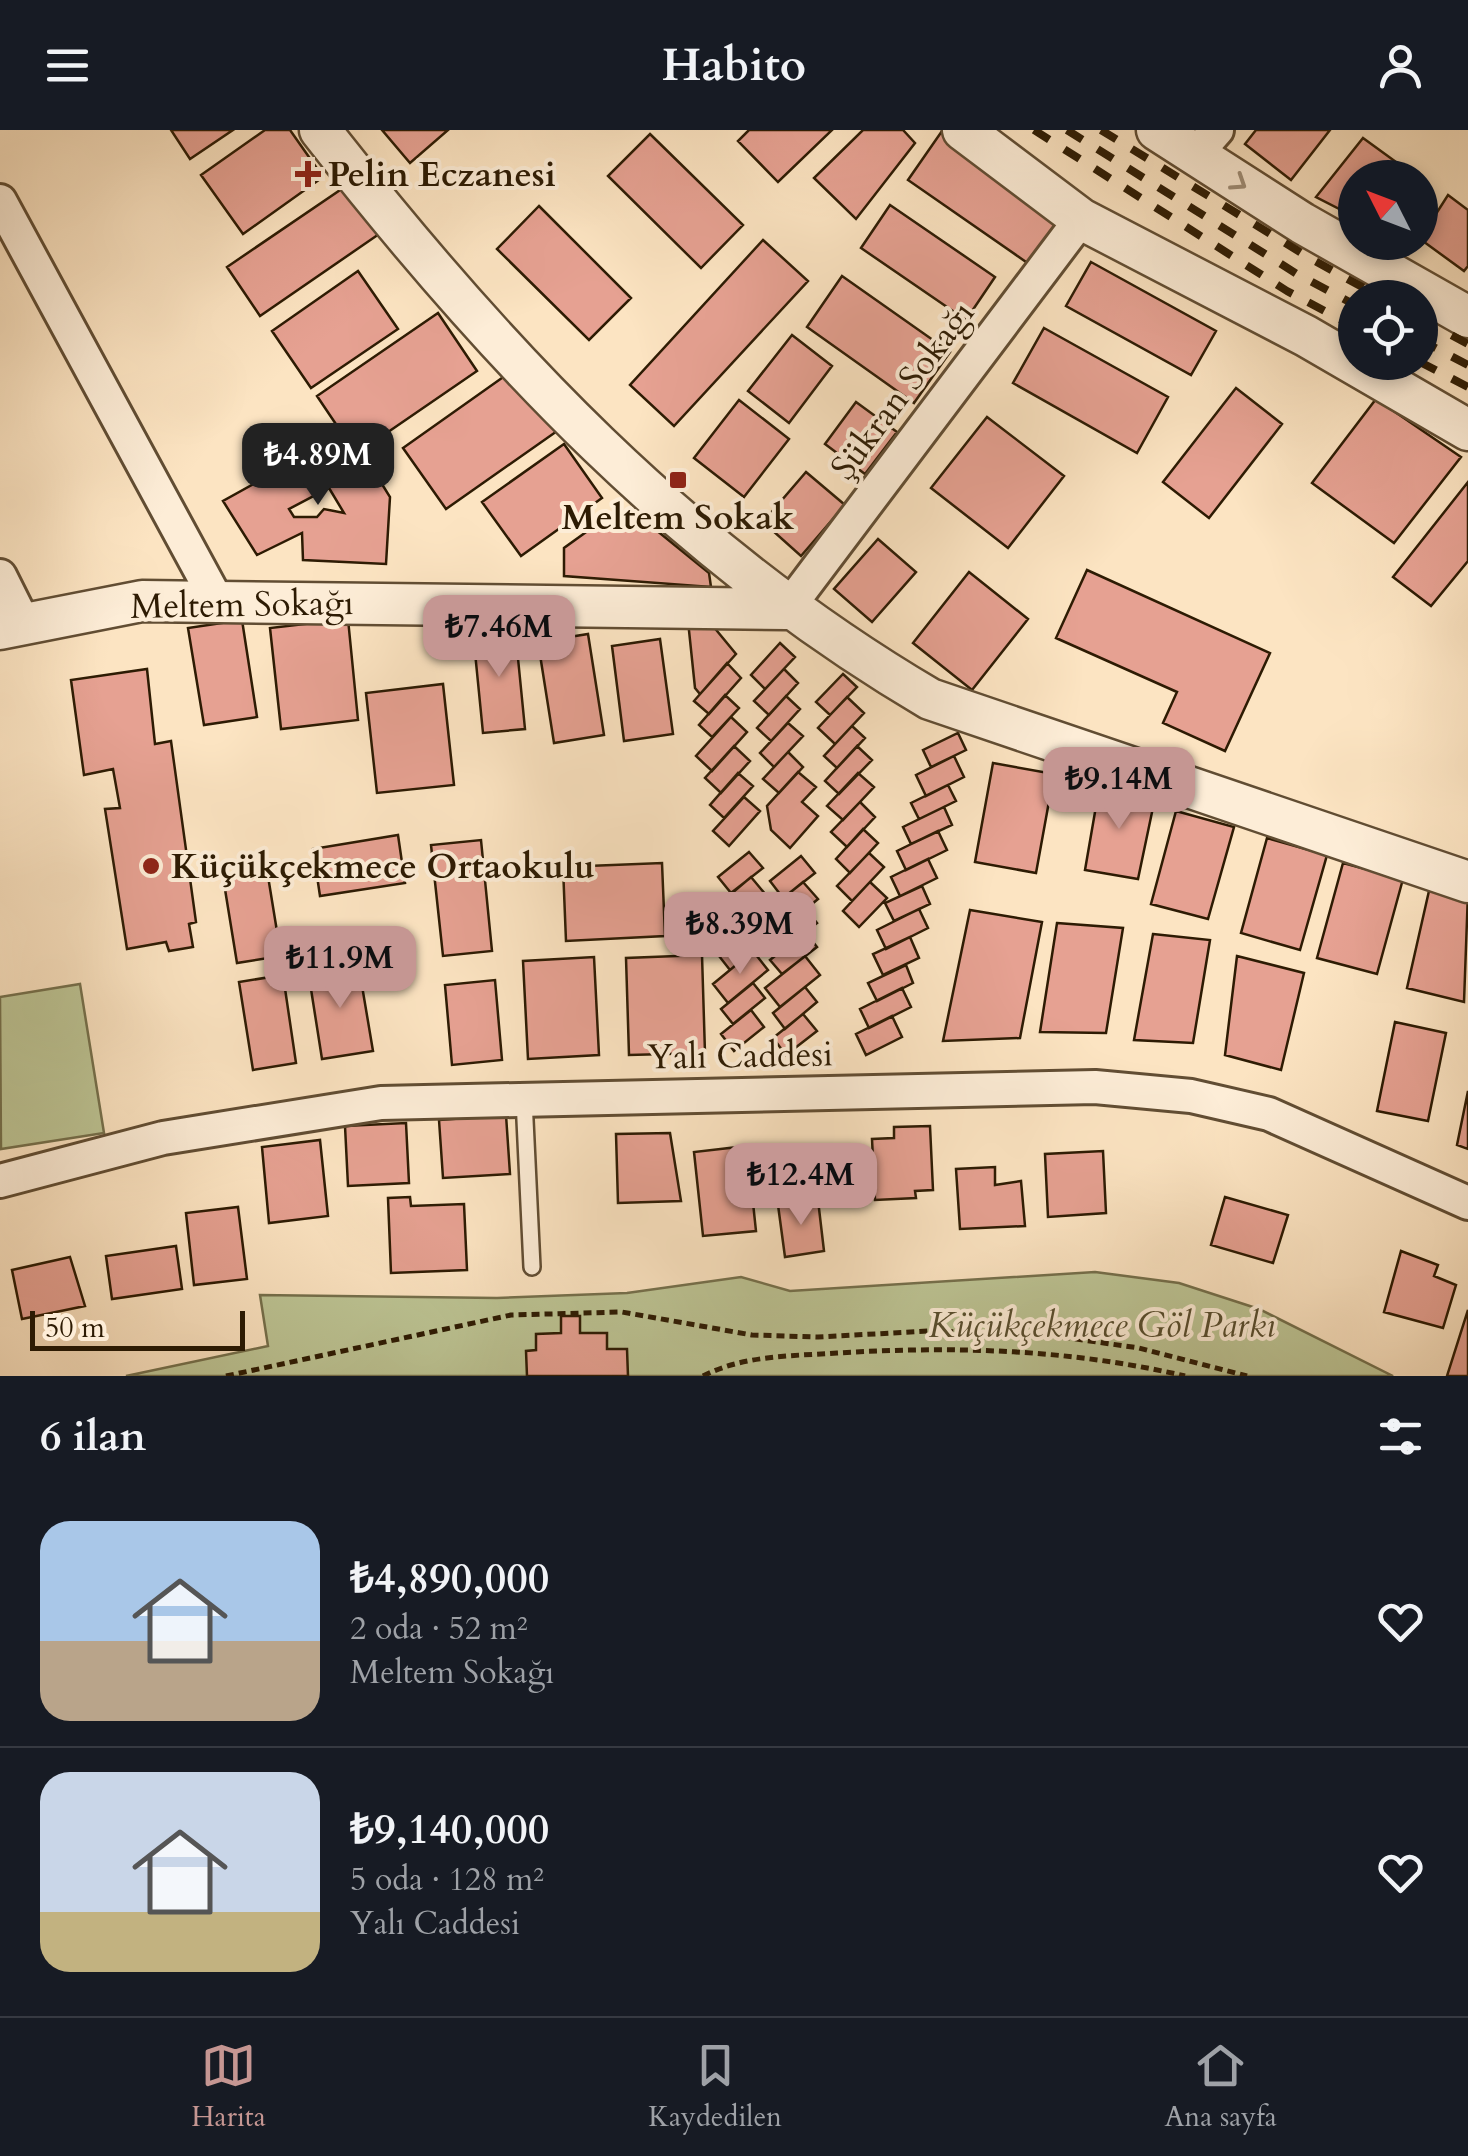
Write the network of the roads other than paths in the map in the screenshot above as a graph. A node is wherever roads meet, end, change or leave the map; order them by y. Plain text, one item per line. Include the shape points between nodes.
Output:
1 (320, 130) edge
2 (962, 130) edge
3 (1157, 130) edge
4 (1206, 142) edge
5 (0, 201) edge
6 (1081, 219) junction
7 (1468, 317) edge
8 (1468, 430) edge
9 (0, 576) edge
10 (217, 600) junction
11 (787, 609) junction
12 (12, 627) edge
13 (1464, 875) edge
14 (524, 1100) junction
15 (0, 1181) edge
16 (1468, 1203) edge
17 (532, 1267) dead end

1 - 11 street via 419,257 530,378 654,498
2 - 6 street
3 - 4 street
4 -> 7 street via 1302,223
5 - 10 street
6 - 8 street
6 - 11 street, Şükran Sokağı
9 - 12 street
10 - 11 street, Meltem Sokağı
10 - 12 street, Meltem Sokağı via 142,600
11 - 13 street via 930,699
14 - 15 street, Yalı Caddesi via 381,1103 163,1138
14 - 16 street, Yalı Caddesi via 1095,1087 1191,1096 1269,1114
14 - 17 lane

